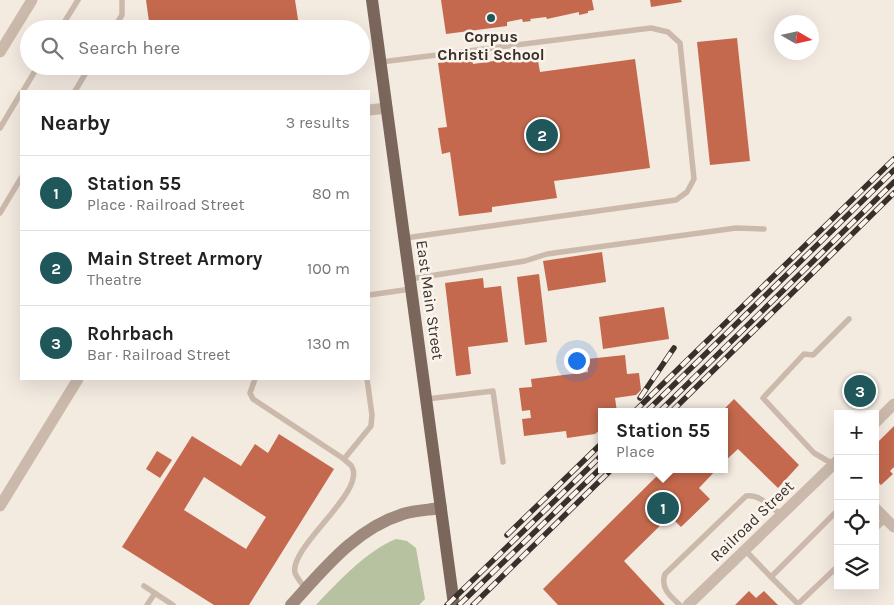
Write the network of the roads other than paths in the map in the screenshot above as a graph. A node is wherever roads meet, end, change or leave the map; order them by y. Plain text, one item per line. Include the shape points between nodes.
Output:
1 (32, 0) edge
2 (78, 0) edge
3 (122, 0) edge
4 (372, 0) edge
5 (66, 20) edge
6 (119, 20) edge
7 (0, 52) edge
8 (381, 62) junction
9 (32, 75) edge
10 (85, 75) edge
11 (23, 90) edge
12 (76, 90) edge
13 (20, 95) edge
14 (387, 108) junction
15 (370, 110) edge
16 (0, 128) edge
17 (20, 180) edge
18 (0, 213) edge
19 (764, 229) dead end
20 (405, 238) junction
21 (411, 284) junction
22 (370, 296) edge
23 (849, 319) dead end
24 (77, 380) edge
25 (255, 380) edge
26 (367, 380) edge
27 (427, 399) junction
28 (894, 404) edge
29 (879, 419) edge
30 (344, 459) junction
31 (504, 462) dead end
32 (834, 463) edge
33 (834, 466) edge
34 (0, 506) edge
35 (441, 508) junction
36 (879, 511) edge
37 (834, 514) edge
38 (781, 515) junction
39 (890, 520) edge
40 (879, 527) edge
41 (745, 550) junction
42 (834, 570) edge
43 (770, 576) junction
44 (144, 586) dead end
45 (306, 589) junction
46 (155, 593) junction
47 (799, 603) edge
48 (147, 605) edge
49 (173, 605) edge
50 (291, 605) edge
51 (454, 605) edge
52 (680, 605) edge
53 (688, 605) edge

1 - 7 street
2 - 5 lane
3 - 6 lane
4 - 8 main road, East Main Street
8 - 14 main road, East Main Street
8 - 20 lane via 650,28 668,32 680,43 694,179 687,192 676,200
9 - 11 lane
10 - 12 lane
13 - 16 lane
14 - 15 street
14 - 20 main road, East Main Street
17 - 18 lane
19 - 21 lane via 736,228 547,254
20 - 21 main road, East Main Street
21 - 22 lane
21 - 27 main road, East Main Street
23 - 32 lane via 813,355 804,354 763,398 814,453
24 - 34 street
25 - 30 lane via 250,393 253,399
26 - 30 lane via 371,426
27 - 31 lane via 493,391
27 - 35 main road, East Main Street
28 - 29 street
30 - 45 lane via 352,466 352,482 296,560 295,574
33 - 38 street, Railroad Street
35 - 45 main road via 405,513 375,524 337,554
35 - 51 main road, East Main Street
36 - 39 street
37 - 43 lane
38 - 41 street, Railroad Street
38 - 52 lane via 753,495 746,496 665,574 664,587
39 - 40 lane
41 - 43 lane
41 - 53 street, Railroad Street
42 - 47 lane
43 - 47 lane
44 - 46 lane
45 - 50 main road
46 - 48 lane
46 - 49 lane

